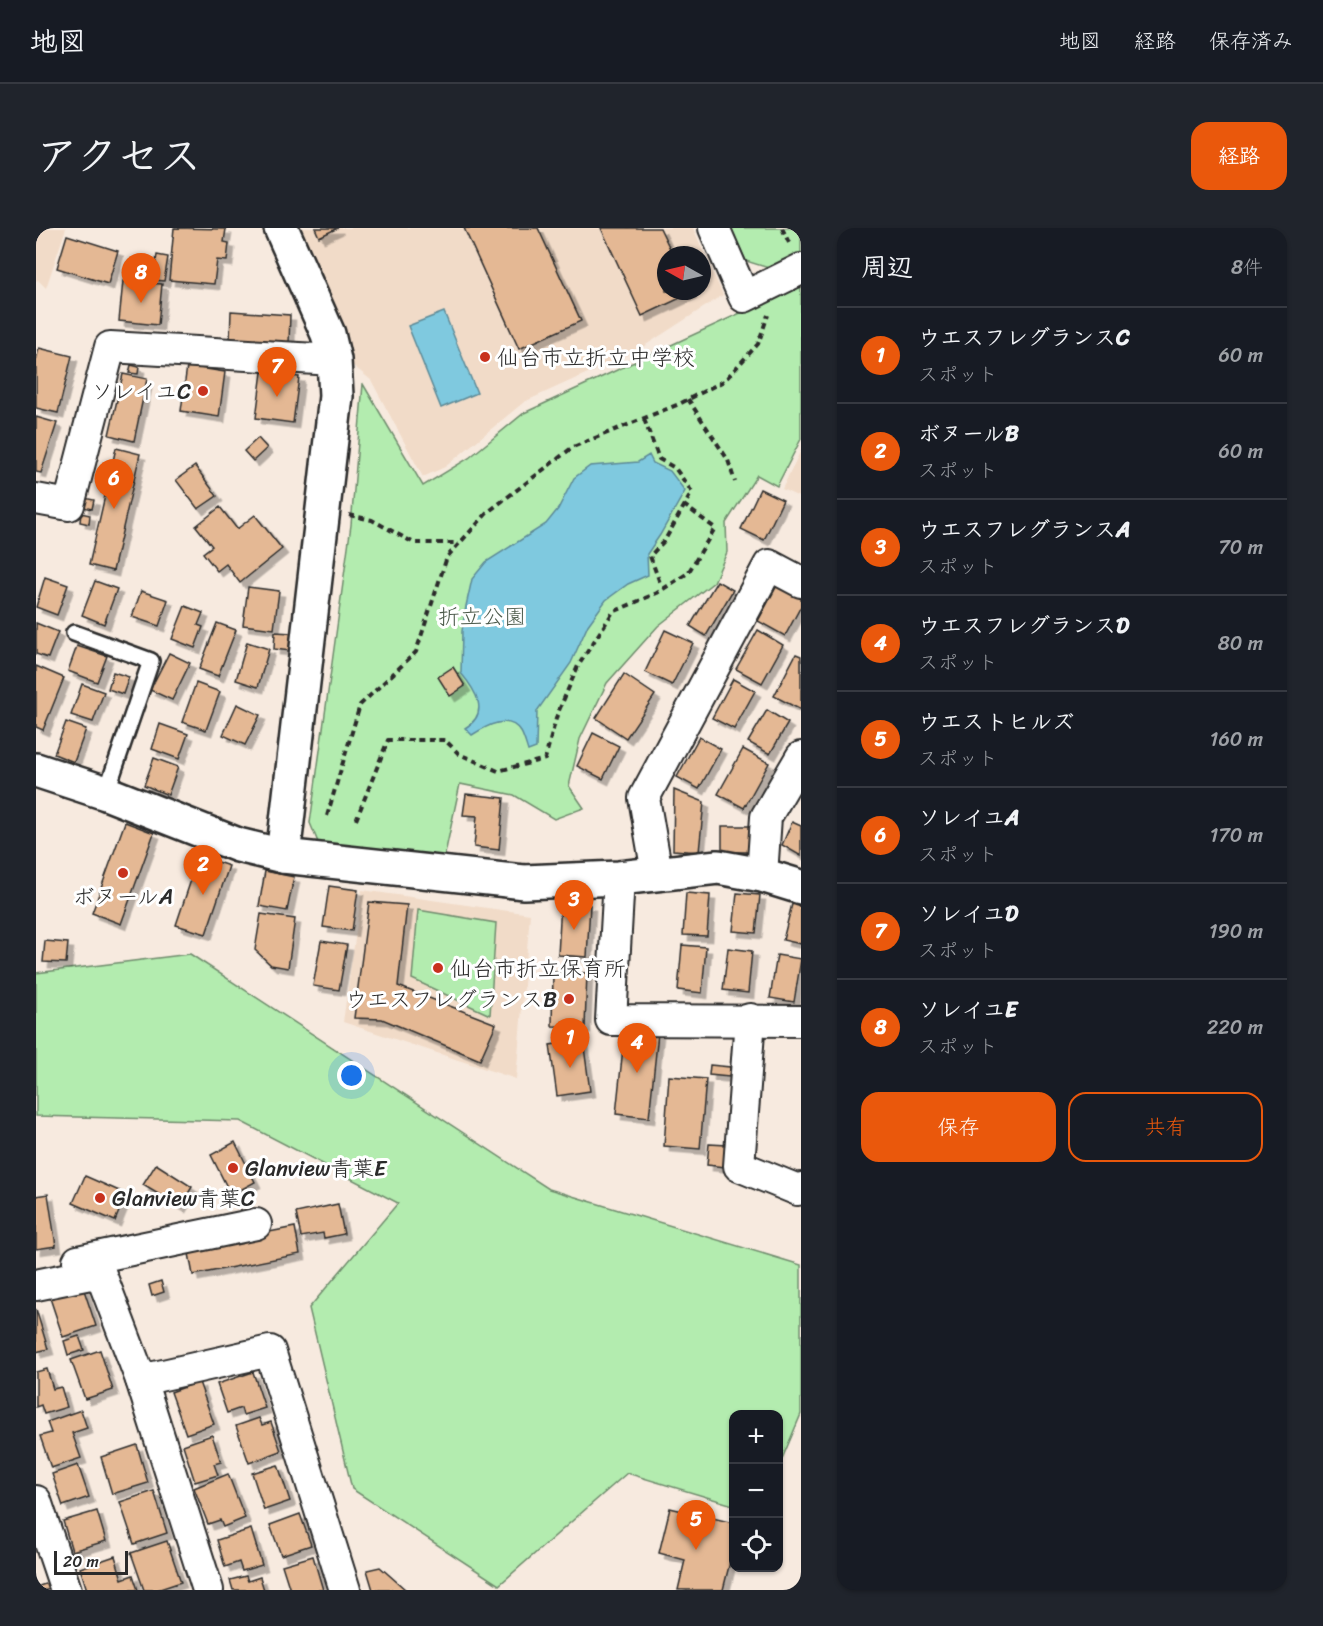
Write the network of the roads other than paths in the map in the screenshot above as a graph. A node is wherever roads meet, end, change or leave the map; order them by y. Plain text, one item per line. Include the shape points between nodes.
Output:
1 (281, 228) edge
2 (714, 228) edge
3 (801, 270) edge
4 (334, 360) junction
5 (36, 499) edge
6 (801, 582) edge
7 (74, 633) dead end
8 (801, 757) edge
9 (36, 770) edge
10 (106, 793) junction
11 (283, 856) junction
12 (657, 873) junction
13 (762, 875) junction
14 (619, 878) junction
15 (801, 887) edge
16 (750, 1019) junction
17 (801, 1021) edge
18 (801, 1188) edge
19 (256, 1224) dead end
20 (81, 1276) junction
21 (36, 1286) edge
22 (141, 1380) junction
23 (36, 1501) edge
24 (66, 1590) edge
25 (208, 1590) edge
26 (345, 1590) edge

1 - 4 street via 328,334
2 - 3 street via 744,297
4 - 5 street via 110,347 69,505
4 - 11 street via 336,396
6 - 12 street via 769,565 644,798
7 - 10 lane via 151,661
8 - 13 street via 766,817
9 - 10 street
10 - 11 street via 238,845
11 - 14 street via 524,882
12 - 13 street via 718,867
12 - 14 street
13 - 15 street
14 - 16 street via 611,1020
16 - 17 street
16 - 18 street via 739,1166
19 - 20 street via 78,1261
20 - 21 street
20 - 22 street via 100,1272
22 - 25 street
22 - 26 street via 270,1351
23 - 24 street

